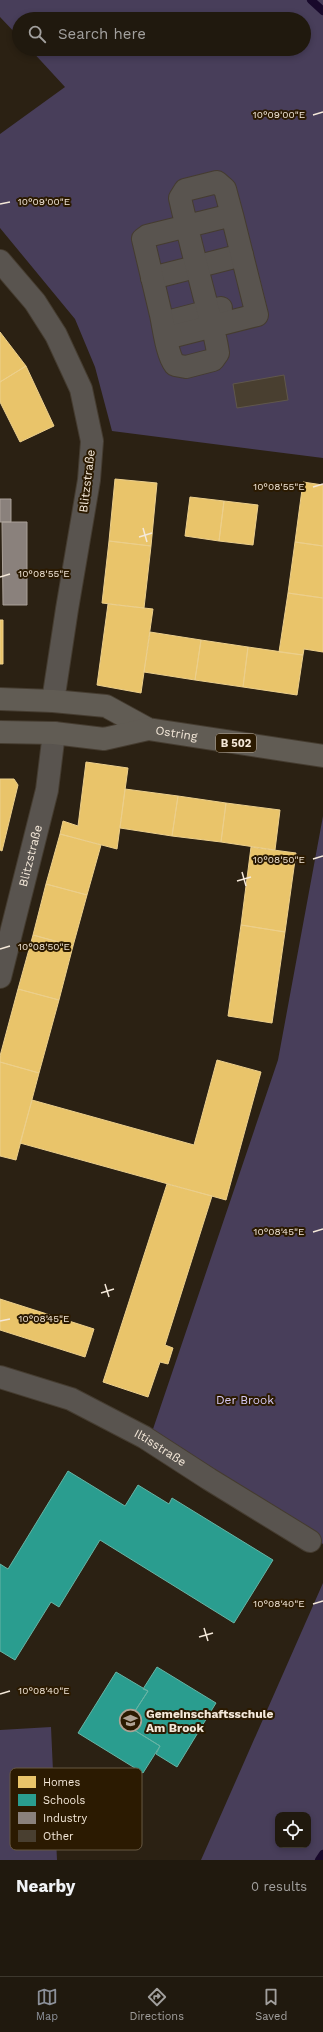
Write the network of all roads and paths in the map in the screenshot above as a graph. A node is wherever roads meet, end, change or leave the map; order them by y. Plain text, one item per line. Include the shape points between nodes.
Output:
1 (232, 215) junction
2 (187, 226) junction
3 (242, 255) junction
4 (0, 261) edge
5 (197, 266) junction
6 (152, 278) junction
7 (210, 319) junction
8 (165, 330) junction
9 (0, 699) edge
10 (53, 701) junction
11 (148, 729) junction
12 (0, 732) edge
13 (54, 733) junction
14 (323, 756) edge
15 (0, 977) edge
16 (0, 1377) edge
17 (310, 1540) dead end

1 - 2 street
1 - 2 street via 225,189 217,182 185,190 180,198
1 - 3 street
2 - 5 street
2 - 6 street via 142,239
3 - 5 street
3 - 7 street via 254,300
4 - 10 street, Blitzstraße via 35,302 56,335 81,389 92,441 89,480
5 - 6 street
5 - 7 street
6 - 8 street
7 - 8 street
7 - 8 street via 218,353 213,360 186,367 175,365 172,361
9 - 10 main road, Ostring / B 502
10 - 11 main road, Ostring / B 502 via 106,706
11 - 13 main road, Ostring / B 502 via 104,739
11 - 14 main road, Ostring / B 502
12 - 13 main road, Ostring / B 502
13 - 15 street, Blitzstraße via 47,790
16 - 17 street, Iltisstraße via 71,1399 144,1437

